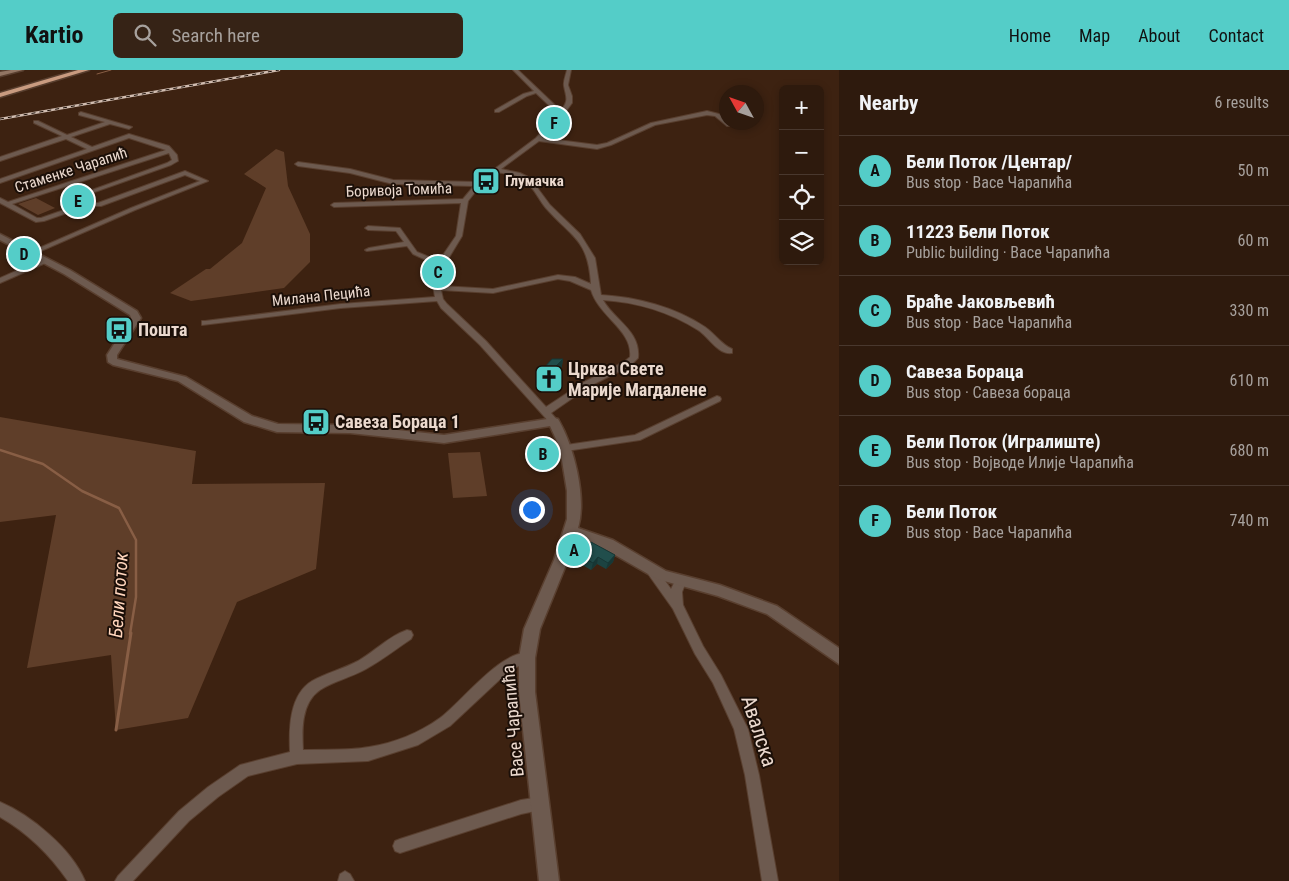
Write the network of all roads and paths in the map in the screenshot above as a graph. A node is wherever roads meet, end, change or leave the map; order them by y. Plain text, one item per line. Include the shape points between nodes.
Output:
1 (20, 70) edge
2 (73, 70) edge
3 (86, 70) edge
4 (515, 70) edge
5 (569, 70) edge
6 (0, 74) edge
7 (0, 91) edge
8 (538, 91) junction
9 (0, 95) edge
10 (497, 110) dead end
11 (563, 111) junction
12 (81, 114) dead end
13 (719, 117) edge
14 (36, 122) dead end
15 (110, 122) junction
16 (129, 127) dead end
17 (68, 137) junction
18 (538, 140) junction
19 (92, 149) junction
20 (171, 150) junction
21 (0, 160) edge
22 (298, 164) dead end
23 (498, 170) junction
24 (0, 181) edge
25 (477, 184) junction
26 (60, 195) junction
27 (0, 200) edge
28 (465, 202) junction
29 (7, 204) junction
30 (83, 205) junction
31 (334, 205) dead end
32 (368, 228) dead end
33 (1, 238) edge
34 (407, 244) junction
35 (369, 250) dead end
36 (32, 253) junction
37 (46, 261) junction
38 (440, 264) junction
39 (0, 281) edge
40 (437, 288) junction
41 (593, 288) junction
42 (598, 297) junction
43 (439, 299) junction
44 (205, 323) dead end
45 (729, 351) dead end
46 (717, 399) dead end
47 (550, 416) junction
48 (566, 448) junction
49 (571, 531) junction
50 (652, 572) junction
51 (680, 582) junction
52 (677, 606) junction
53 (407, 635) dead end
54 (839, 657) edge
55 (527, 658) junction
56 (298, 756) junction
57 (540, 804) junction
58 (0, 809) edge
59 (400, 846) dead end
60 (77, 881) edge
61 (123, 881) edge
62 (549, 881) edge
63 (770, 881) edge

1 - 6 main road
2 - 7 highway
3 - 9 highway
4 - 8 street
5 - 11 street via 566,85 570,99
8 - 10 street
8 - 11 street via 557,110
11 - 18 street
12 - 15 street
13 - 18 street via 707,113 653,124 597,147
14 - 17 street
15 - 16 street
15 - 17 street
17 - 19 street
17 - 21 street
18 - 23 street
19 - 20 street via 131,136
19 - 24 street
20 - 26 street, Стаменке Чарапић
20 - 26 street via 175,159 169,164
22 - 25 street via 350,171 393,182
23 - 25 street
23 - 41 street via 526,178 579,237 591,258
25 - 28 street
26 - 29 street, Стаменке Чарапић
26 - 30 street
27 - 29 street
28 - 31 street, Боривоја Томића
28 - 38 street via 459,236
29 - 30 street via 40,220
30 - 36 street via 97,205 187,173 205,181
32 - 34 street via 398,228
33 - 36 street
34 - 35 street
34 - 38 street via 415,253
36 - 37 street
37 - 39 street
37 - 47 street via 136,316 112,360 182,380 262,425 294,430 350,429 437,439
38 - 40 street
40 - 41 street via 493,291 558,278 572,279
40 - 43 street
41 - 42 street
42 - 45 street via 640,305 677,317 705,331 719,346
42 - 47 street via 607,312 626,331 635,356 627,364 591,381
43 - 44 street, Милана Пецића via 333,307
43 - 47 street, Васе Чарапића
46 - 48 street via 637,438
47 - 48 street, Васе Чарапића
48 - 49 street, Васе Чарапића via 573,491
49 - 50 street, Авалска via 608,544
49 - 55 street, Васе Чарапића via 532,628
50 - 51 street, Авалска
50 - 52 street, Авалска
51 - 52 street via 676,592
51 - 54 street, Авалска via 720,591 772,610
52 - 63 street, Авалска via 718,679 741,730
53 - 56 street via 378,656 315,686 307,694 297,718
55 - 56 street via 507,665 445,722 413,741 368,754
55 - 57 street, Васе Чарапића via 527,692
56 - 61 street via 245,770 218,788 173,827
57 - 59 street via 521,807
57 - 62 street, Васе Чарапића
58 - 60 street via 41,835 64,860

